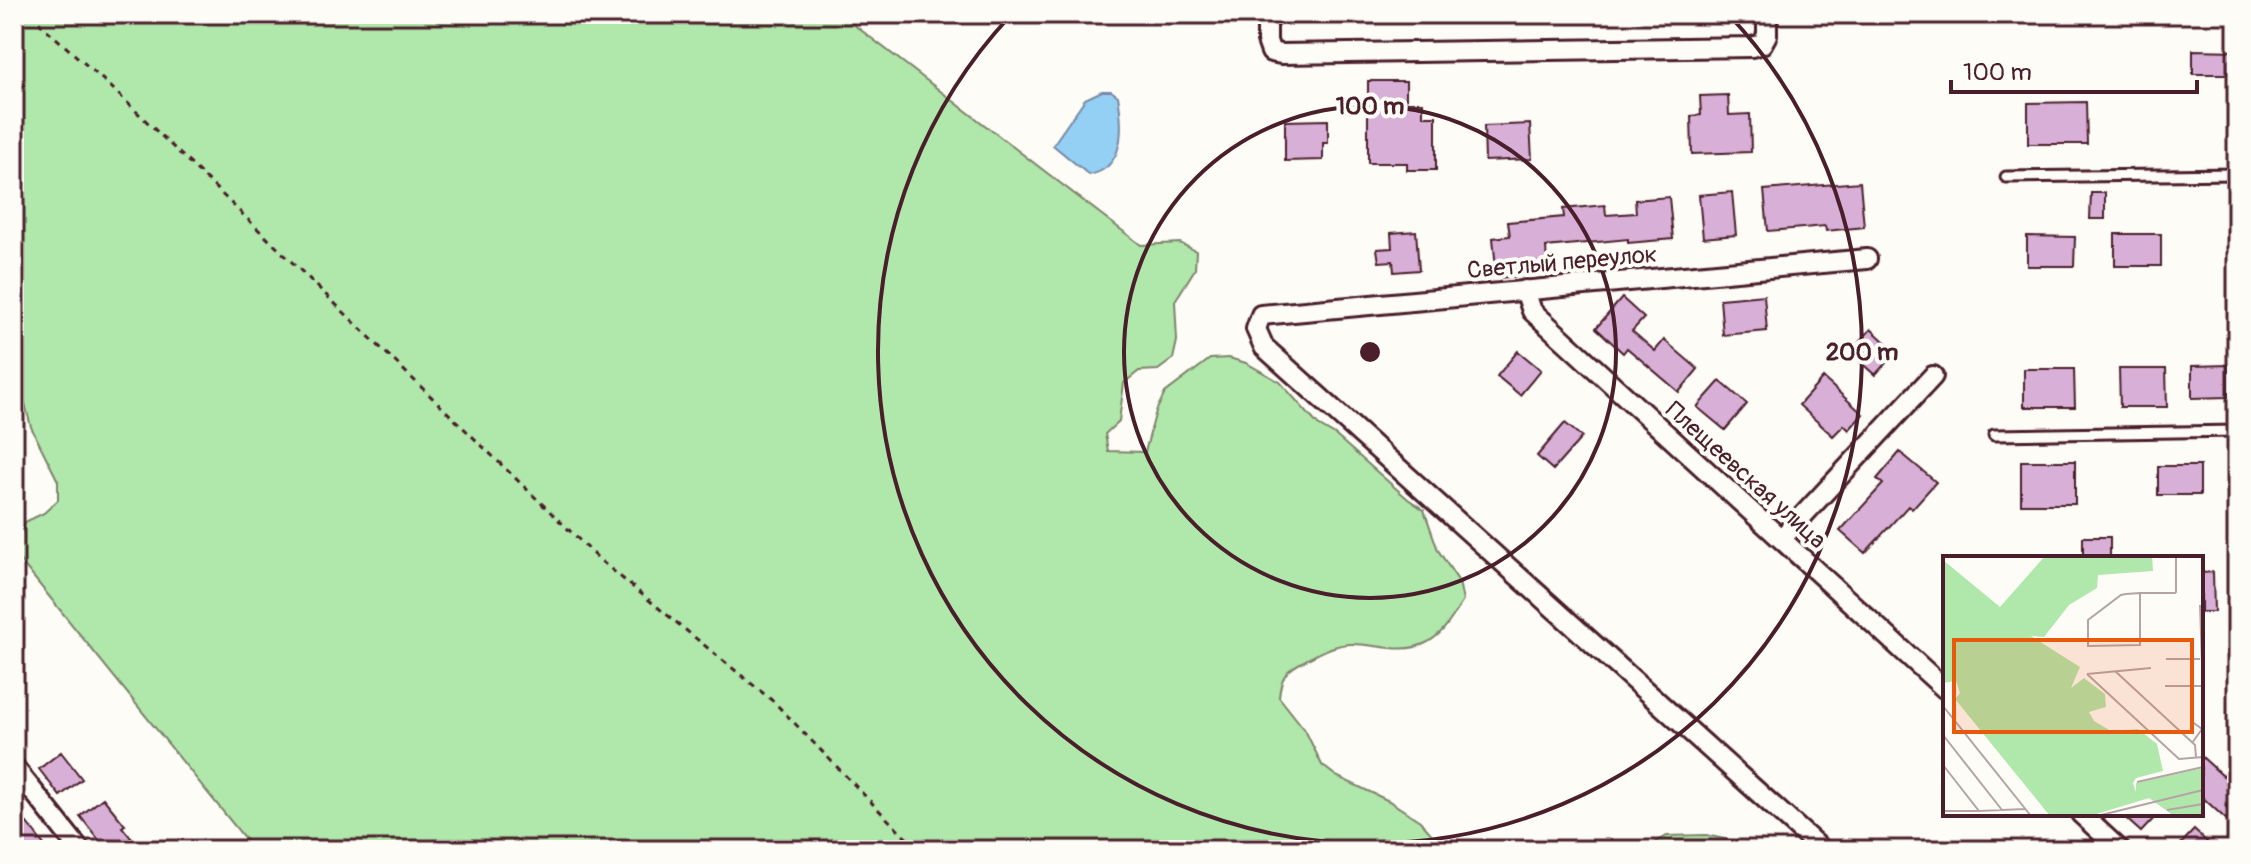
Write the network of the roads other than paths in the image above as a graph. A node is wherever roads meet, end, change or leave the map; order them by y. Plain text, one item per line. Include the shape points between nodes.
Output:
1 (1267, 14) edge
2 (1767, 14) edge
3 (2237, 174) edge
4 (2006, 177) dead end
5 (1867, 259) dead end
6 (1525, 290) junction
7 (1933, 376) dead end
8 (2237, 431) edge
9 (1994, 435) dead end
10 (1781, 539) junction
11 (1943, 687) edge
12 (14, 767) edge
13 (2083, 816) edge
14 (80, 850) edge
15 (1822, 850) edge
16 (2120, 850) edge

1 - 2 street via 1267,41 1271,52 1281,54 1752,47 1767,35
3 - 4 lane
5 - 6 street, Светлый переулок
6 - 10 street, Плещеевская улица via 1532,311
6 - 15 street, Светлый переулок via 1261,315 1256,329 1264,347
7 - 10 street
8 - 9 lane
10 - 11 street, Плещеевская улица
12 - 14 street
13 - 16 street

